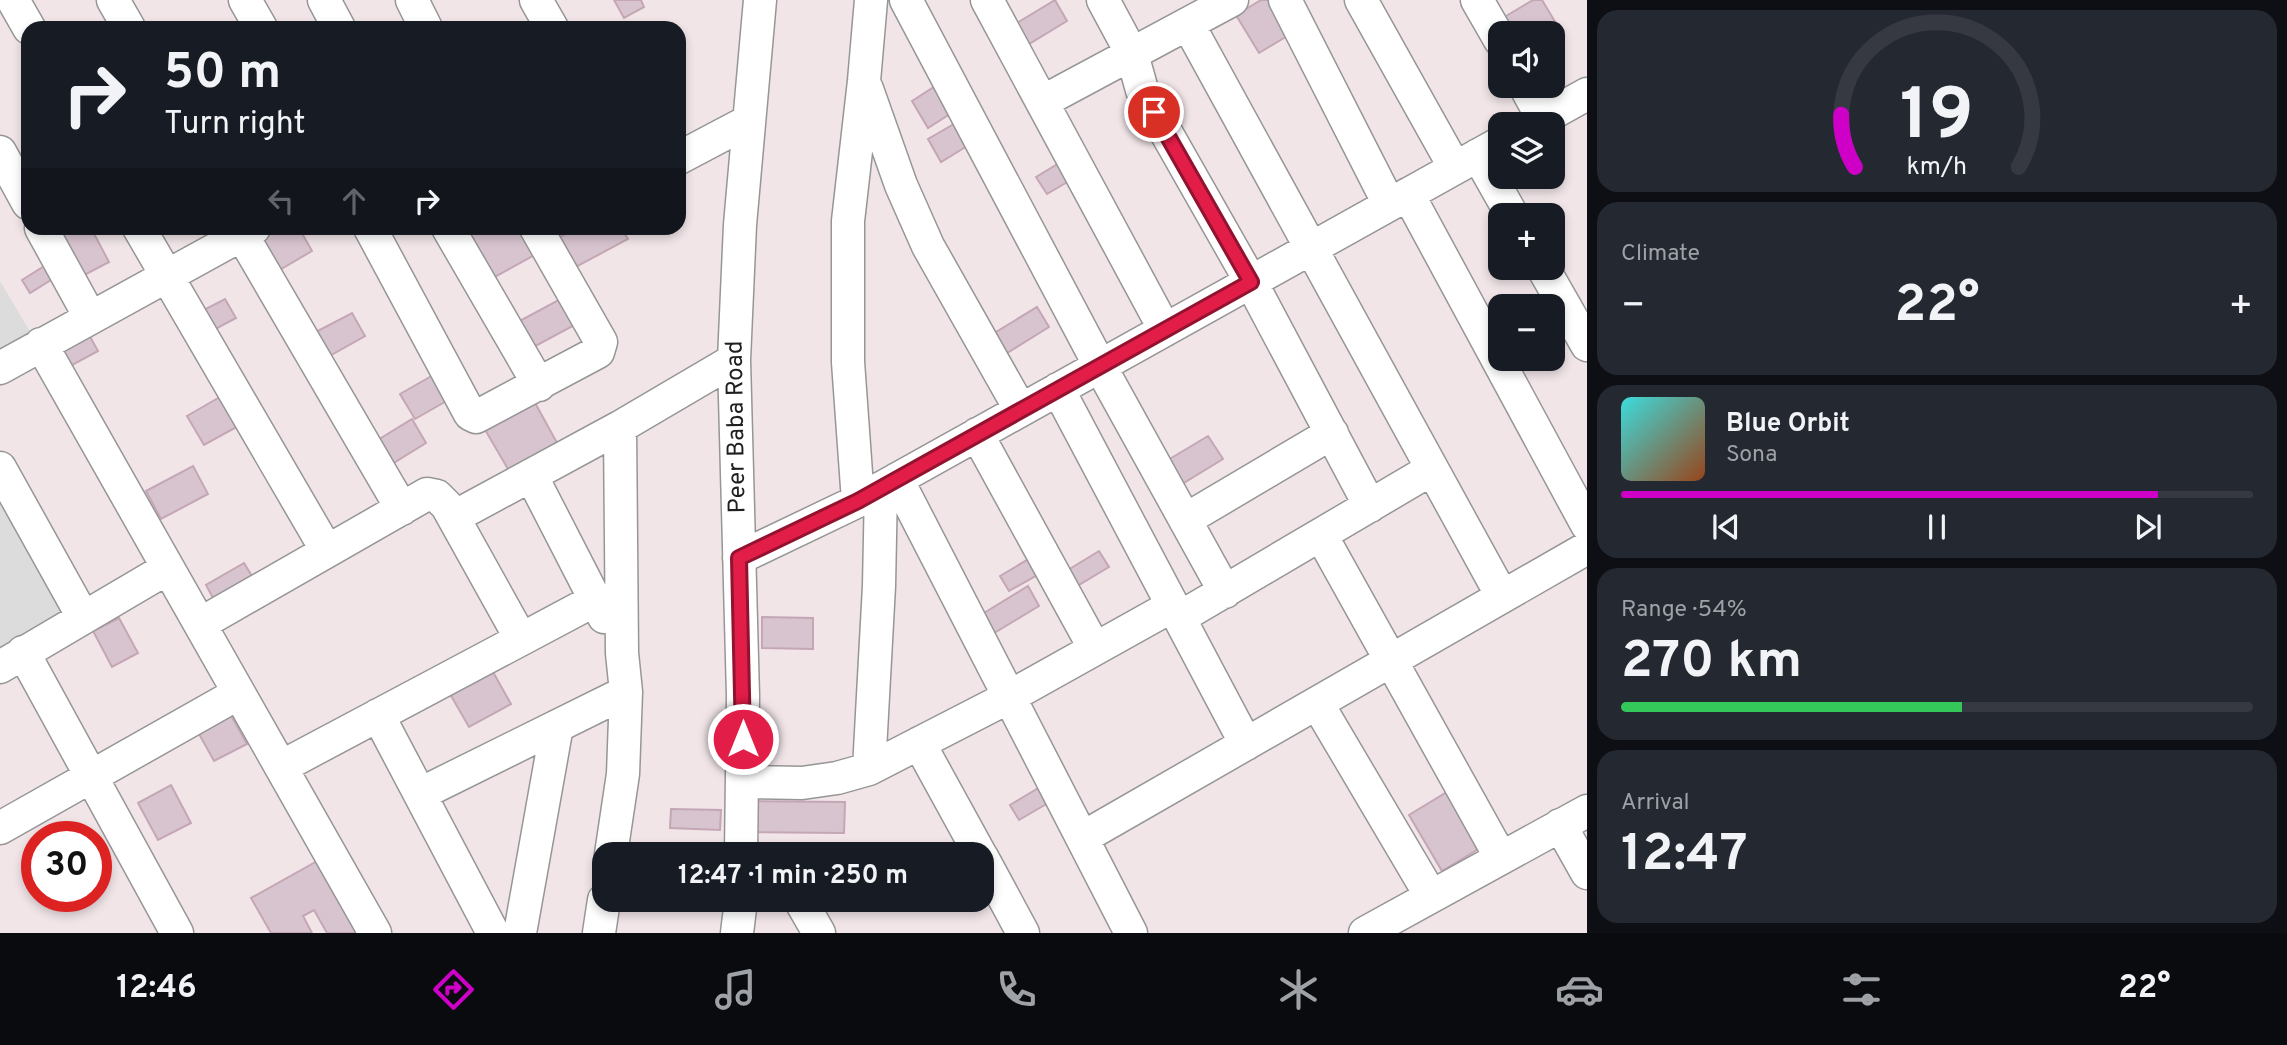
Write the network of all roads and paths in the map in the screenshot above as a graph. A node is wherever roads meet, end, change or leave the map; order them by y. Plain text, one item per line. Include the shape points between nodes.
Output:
1 (13, 0) edge
2 (113, 0) edge
3 (245, 0) edge
4 (324, 0) edge
5 (412, 0) edge
6 (760, 0) edge
7 (871, 0) edge
8 (906, 0) edge
9 (987, 0) edge
10 (1103, 0) edge
11 (1285, 0) edge
12 (1361, 0) edge
13 (1478, 0) edge
14 (1208, 9) edge
15 (25, 21) edge
16 (125, 21) edge
17 (257, 21) edge
18 (335, 21) edge
19 (422, 21) edge
20 (1490, 21) edge
21 (1132, 54) junction
22 (864, 81) junction
23 (1042, 102) junction
24 (1584, 103) edge
25 (1561, 112) edge
26 (748, 121) junction
27 (0, 152) edge
28 (686, 154) edge
29 (1478, 155) edge
30 (21, 190) edge
31 (1398, 199) junction
32 (1506, 203) edge
33 (45, 235) edge
34 (143, 235) edge
35 (236, 235) edge
36 (247, 235) edge
37 (374, 235) edge
38 (452, 235) edge
39 (548, 235) edge
40 (1310, 248) junction
41 (166, 276) junction
42 (1549, 280) edge
43 (1251, 282) junction
44 (90, 317) junction
45 (1165, 330) junction
46 (41, 344) junction
47 (1587, 345) edge
48 (734, 360) junction
49 (1100, 366) junction
50 (0, 368) edge
51 (539, 385) junction
52 (1058, 389) junction
53 (1020, 409) junction
54 (620, 427) junction
55 (977, 433) junction
56 (1332, 433) junction
57 (0, 468) edge
58 (1432, 470) junction
59 (531, 475) junction
60 (879, 490) junction
61 (1370, 506) junction
62 (402, 509) junction
63 (454, 517) junction
64 (1185, 520) junction
65 (1587, 525) edge
66 (1321, 535) junction
67 (1587, 548) edge
68 (327, 551) junction
69 (739, 558) junction
70 (168, 568) junction
71 (1225, 592) junction
72 (1502, 596) junction
73 (595, 600) junction
74 (1176, 612) junction
75 (83, 617) junction
76 (200, 624) junction
77 (521, 639) junction
78 (1095, 649) junction
79 (622, 653) junction
80 (12, 659) edge
81 (1390, 661) junction
82 (626, 692) junction
83 (239, 693) junction
84 (1009, 697) junction
85 (1317, 703) junction
86 (378, 715) junction
87 (557, 726) junction
88 (919, 743) junction
89 (1246, 744) junction
90 (281, 767) junction
91 (869, 769) junction
92 (91, 776) junction
93 (742, 782) junction
94 (420, 794) junction
95 (1574, 818) edge
96 (0, 828) edge
97 (1082, 838) junction
98 (613, 842) edge
99 (741, 842) edge
100 (973, 842) edge
101 (1500, 858) junction
102 (1587, 873) edge
103 (994, 880) edge
104 (1431, 896) junction
105 (602, 912) edge
106 (740, 912) edge
107 (807, 912) edge
108 (1401, 924) edge
109 (177, 933) edge
110 (375, 933) edge
111 (493, 933) edge
112 (520, 933) edge
113 (599, 933) edge
114 (737, 933) edge
115 (820, 933) edge
116 (1023, 933) edge
117 (1131, 933) edge
118 (1364, 933) edge

1 - 15 street
2 - 16 street
3 - 17 street
4 - 18 street
5 - 19 street
6 - 26 street, Peer Baba Road
7 - 22 street
8 - 49 street
9 - 23 street
10 - 21 street
11 - 31 street
12 - 29 street
13 - 20 street
14 - 21 street
14 - 40 street
21 - 23 street
21 - 43 street via 1142,90
22 - 53 street via 928,246
22 - 60 street via 848,221 848,362
23 - 45 street
24 - 25 street
26 - 28 street
26 - 48 street, Peer Baba Road
27 - 30 street
29 - 31 street
29 - 32 street
31 - 40 street
31 - 65 street
33 - 44 street
34 - 41 street
35 - 41 street
36 - 62 street
37 - 51 street via 470,414 481,415
38 - 51 street
39 - 51 street via 601,348
40 - 43 street
40 - 58 street
41 - 44 street
41 - 68 street
42 - 47 street
43 - 45 street
43 - 56 street
44 - 46 street
45 - 49 street
46 - 50 street
46 - 70 street
48 - 54 street
48 - 69 street, Peer Baba Road
49 - 52 street
49 - 64 street
52 - 53 street
52 - 74 street
53 - 55 street
54 - 59 street
54 - 79 street
55 - 60 street
55 - 78 street
56 - 61 street
56 - 64 street
57 - 75 street
58 - 61 street
58 - 72 street
59 - 63 street
59 - 73 street
60 - 69 street
60 - 84 street
60 - 91 street
61 - 66 street
62 - 63 street via 427,494 438,496
62 - 68 street
63 - 77 street
64 - 71 street
66 - 71 street
66 - 81 street
67 - 72 street
68 - 76 street
69 - 93 street, Peer Baba Road
70 - 75 street
70 - 76 street
71 - 74 street
72 - 81 street
73 - 77 street
73 - 79 street
74 - 78 street
74 - 89 street
75 - 80 street
76 - 83 street
77 - 86 street
78 - 84 street
79 - 82 street
80 - 92 street
81 - 85 street
81 - 101 street
82 - 87 street
82 - 98 street via 623,774
83 - 90 street
83 - 92 street
84 - 88 street
84 - 97 street
85 - 89 street
85 - 104 street
86 - 90 street
86 - 94 street
87 - 94 street
87 - 112 street
88 - 91 street
88 - 100 street
89 - 97 street
90 - 110 street
91 - 93 street via 802,783
92 - 96 street
92 - 109 street
93 - 99 street, Peer Baba Road
94 - 111 street
95 - 101 street
95 - 102 street
97 - 117 street
101 - 104 street
103 - 116 street
104 - 108 street
105 - 113 street
106 - 114 street
107 - 115 street
108 - 118 street

